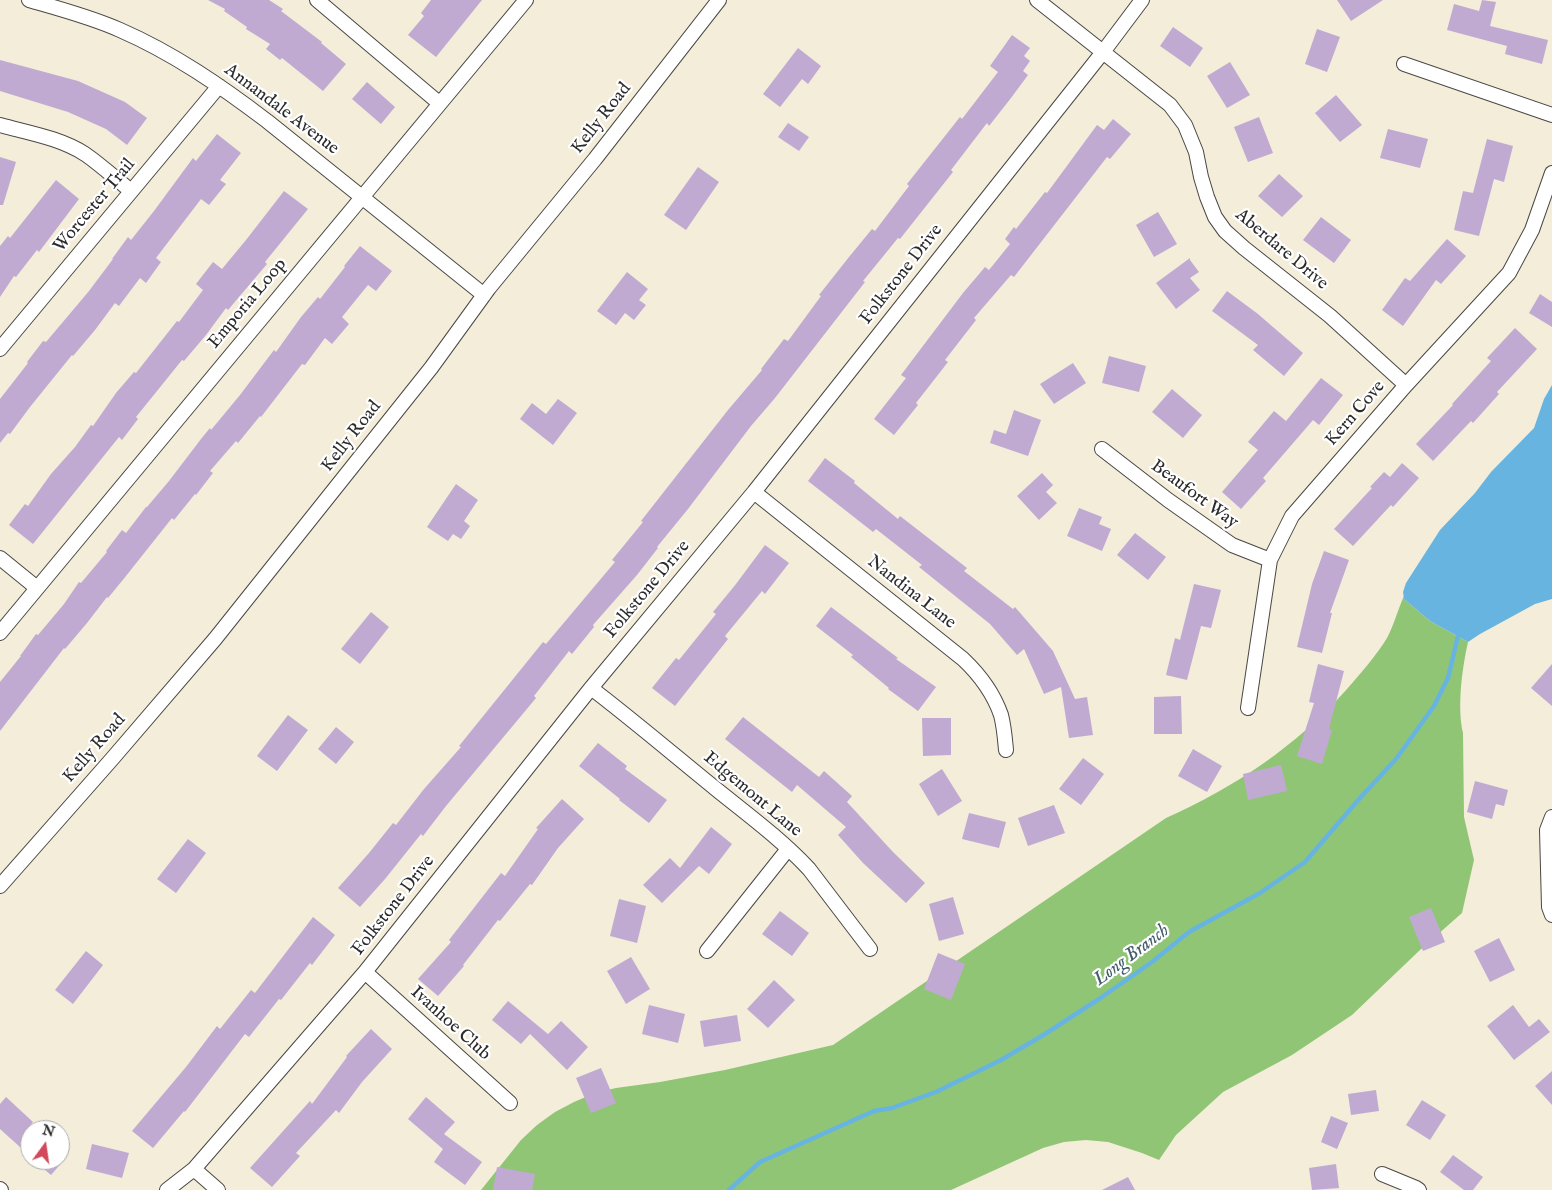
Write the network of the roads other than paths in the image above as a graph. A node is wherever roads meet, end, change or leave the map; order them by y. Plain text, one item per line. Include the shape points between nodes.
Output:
1 (29, 0) edge
2 (318, 0) edge
3 (526, 0) edge
4 (719, 0) edge
5 (1037, 0) edge
6 (1142, 0) edge
7 (1103, 52) junction
8 (1404, 64) dead end
9 (219, 86) junction
10 (439, 103) junction
11 (1552, 115) edge
12 (0, 125) edge
13 (1552, 173) edge
14 (131, 191) junction
15 (361, 197) junction
16 (484, 296) junction
17 (0, 349) edge
18 (1406, 385) junction
19 (1102, 450) dead end
20 (754, 492) junction
21 (0, 558) edge
22 (1270, 560) junction
23 (37, 588) junction
24 (0, 633) edge
25 (590, 688) junction
26 (1248, 708) dead end
27 (1006, 750) dead end
28 (1552, 817) edge
29 (788, 849) junction
30 (0, 886) edge
31 (1552, 915) edge
32 (870, 949) dead end
33 (707, 951) dead end
34 (364, 972) junction
35 (510, 1103) dead end
36 (194, 1169) junction
37 (1382, 1174) dead end
38 (167, 1190) edge
39 (218, 1190) edge
40 (1419, 1190) edge

1 - 9 street, Annandale Avenue via 120,30 173,56
2 - 10 street
3 - 10 street, Emporia Loop
4 - 16 street, Kelly Road
5 - 7 street, Aberdare Drive
6 - 7 street, Folkstone Drive
7 - 18 street, Aberdare Drive via 1170,105 1185,125 1196,152 1207,197 1225,231 1330,316
7 - 20 street, Folkstone Drive
8 - 11 street
9 - 14 street, Worcester Trail
9 - 15 street, Annandale Avenue via 267,120
10 - 15 street, Emporia Loop
12 - 14 street via 74,148
13 - 18 street, Kern Cove via 1532,230 1509,273
14 - 17 street, Worcester Trail
15 - 16 street, Annandale Avenue
15 - 23 street, Emporia Loop
16 - 30 street, Kelly Road via 215,638
18 - 22 street, Kern Cove via 1292,516
19 - 22 street, Beaufort Way via 1232,545
20 - 25 street, Folkstone Drive
20 - 27 street, Nandina Lane via 975,670 984,680 1001,716
21 - 23 street
22 - 26 street, Kern Cove
23 - 24 street, Emporia Loop
25 - 29 street, Edgemont Lane
25 - 34 street, Folkstone Drive
28 - 31 street via 1547,830 1549,907
29 - 32 street, Edgemont Lane via 809,869
29 - 33 street
34 - 35 street, Ivanhoe Club
34 - 36 street, Folkstone Drive
36 - 38 street, Folkstone Drive
36 - 39 street
37 - 40 street

